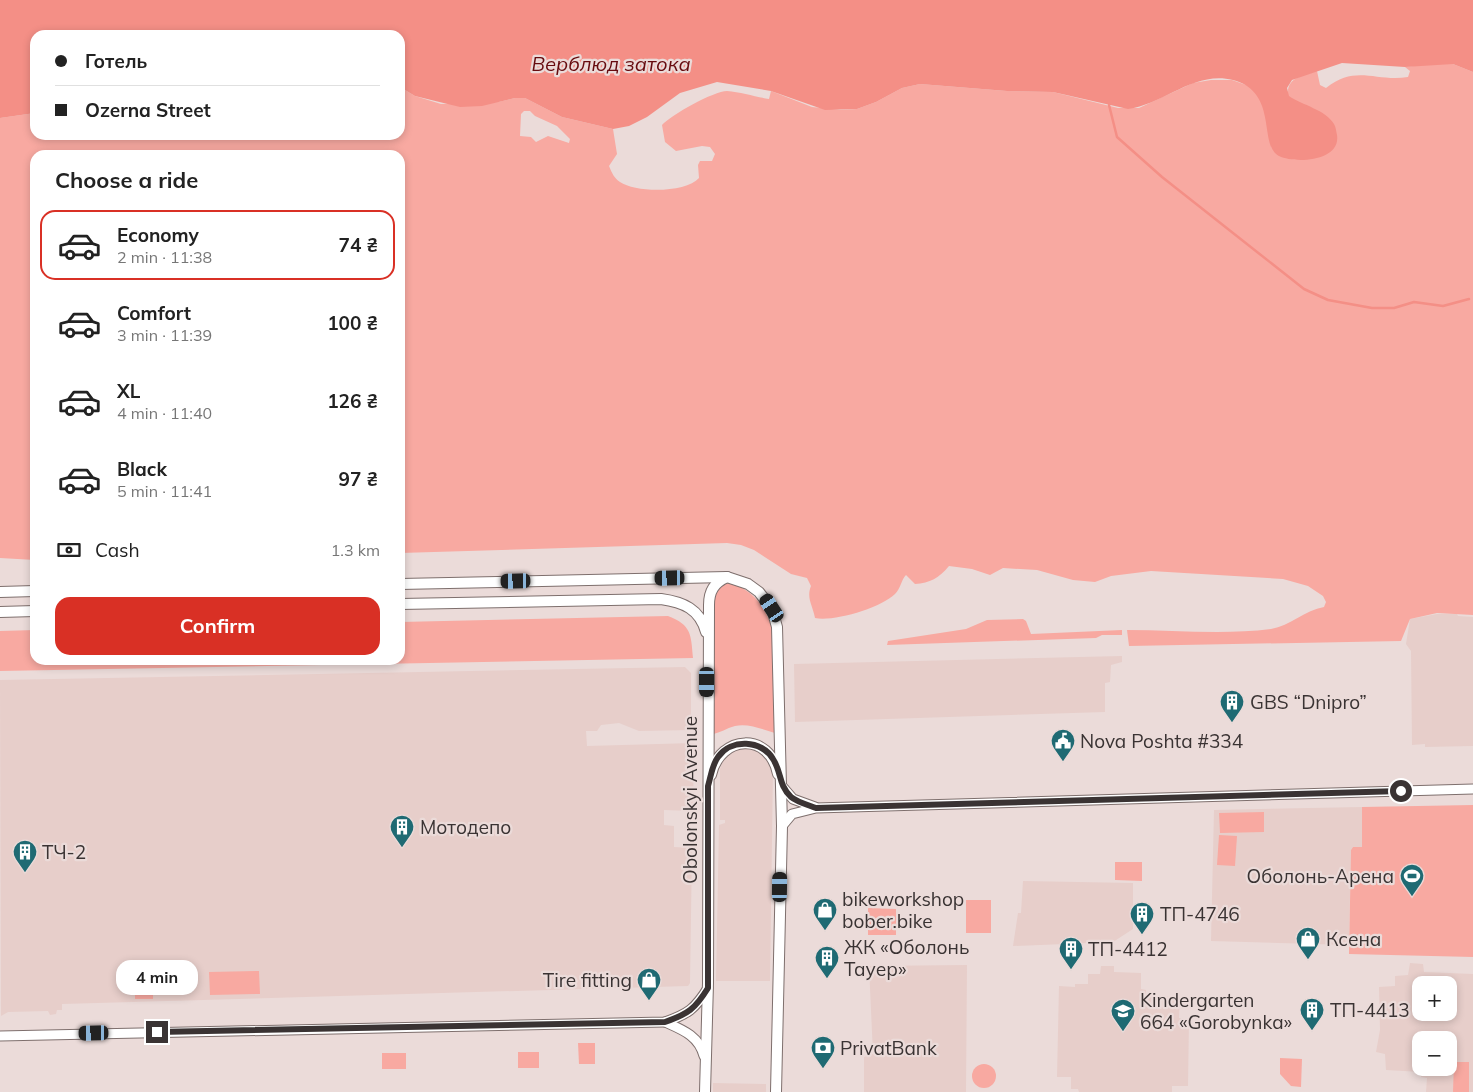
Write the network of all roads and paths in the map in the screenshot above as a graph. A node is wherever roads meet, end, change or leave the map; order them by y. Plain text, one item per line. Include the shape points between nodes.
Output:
1 (728, 577) junction
2 (405, 584) edge
3 (0, 592) edge
4 (30, 592) edge
5 (405, 604) edge
6 (30, 611) edge
7 (0, 612) edge
8 (708, 637) junction
9 (781, 785) junction
10 (708, 786) junction
11 (1473, 789) edge
12 (816, 808) junction
13 (782, 826) junction
14 (708, 988) junction
15 (665, 1022) junction
16 (0, 1036) edge
17 (706, 1060) junction
18 (705, 1092) edge
19 (776, 1092) edge

1 - 2 main road
1 - 8 main road, Obolonskyi Avenue via 717,583 709,595
1 - 9 main road via 759,592 775,616 780,660
3 - 4 main road
5 - 8 main road via 661,599 676,601 693,610 704,624
6 - 7 main road
8 - 10 main road, Obolonskyi Avenue
9 - 10 main road via 773,759 758,746 747,743 728,747 718,757
9 - 12 street via 793,798
9 - 13 main road
10 - 14 main road, Obolonskyi Avenue
11 - 12 street
12 - 13 street via 792,814
13 - 19 main road
14 - 15 street via 685,1016
14 - 17 main road, Obolonskyi Avenue
15 - 16 street
15 - 17 street via 695,1039
17 - 18 main road, Obolonskyi Avenue

